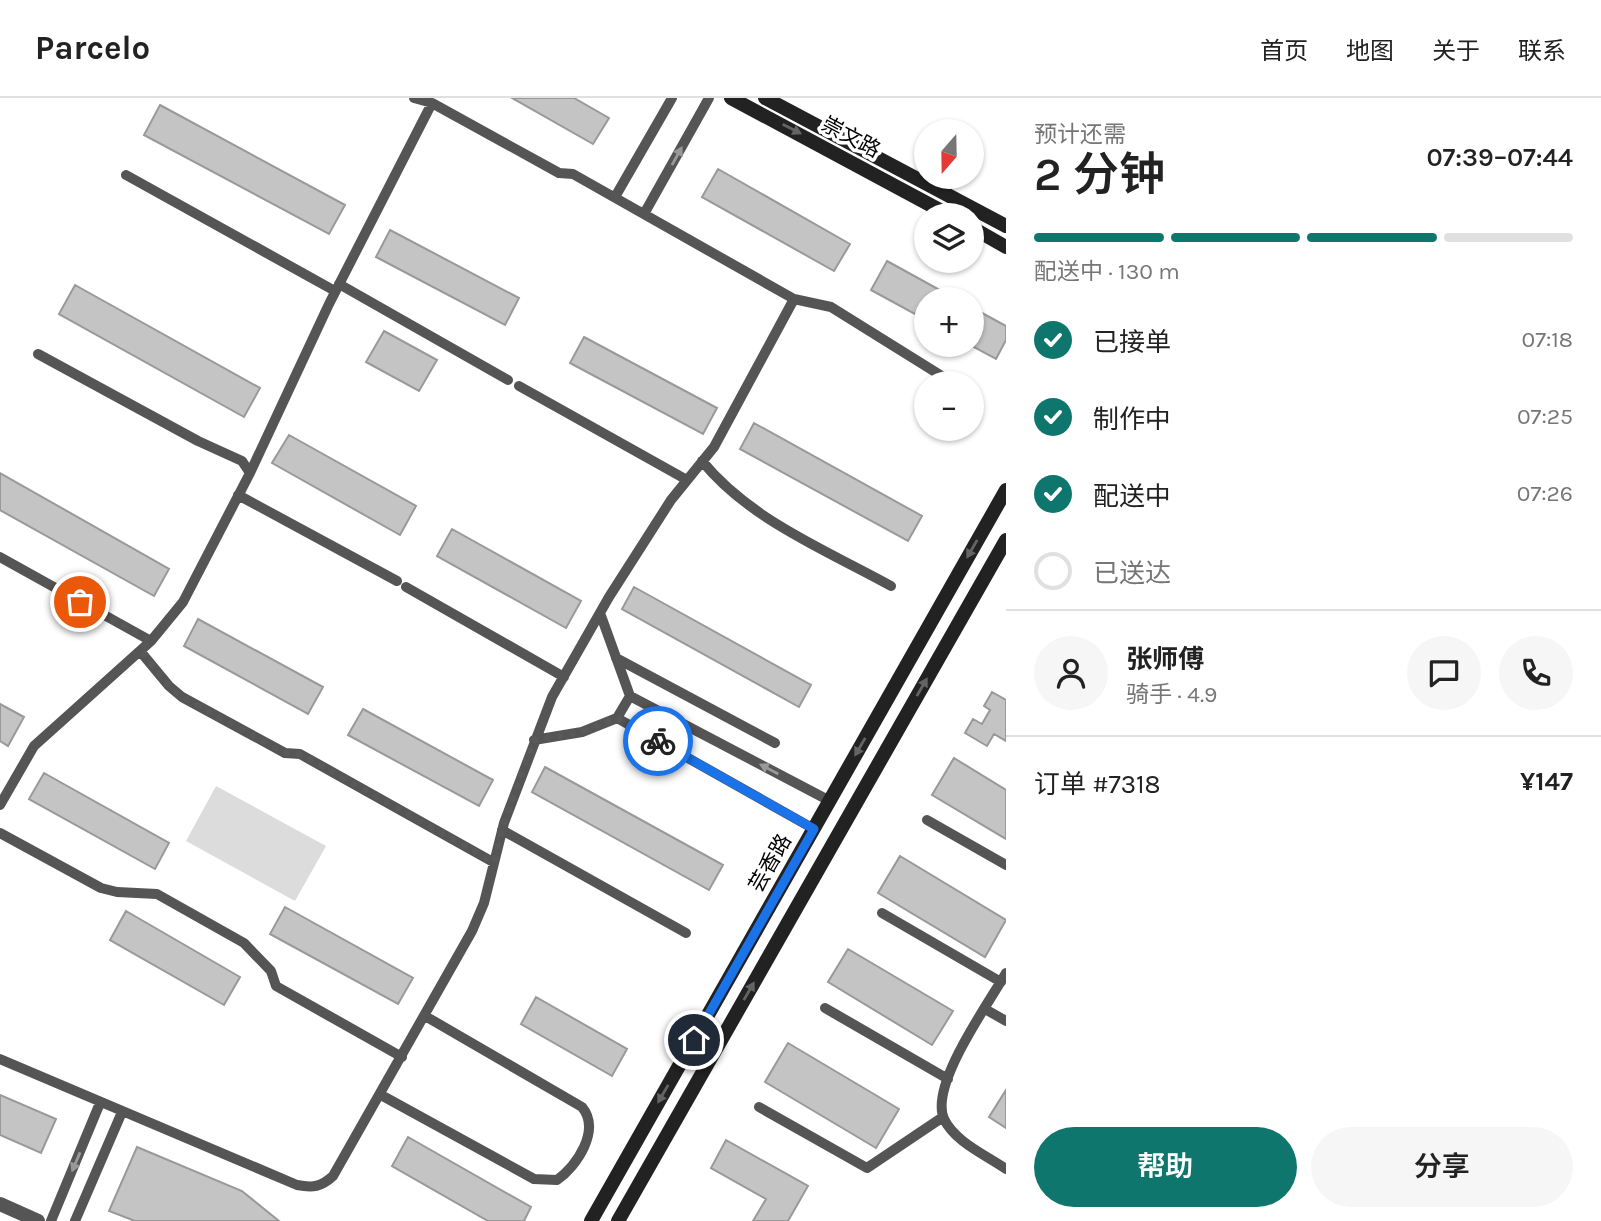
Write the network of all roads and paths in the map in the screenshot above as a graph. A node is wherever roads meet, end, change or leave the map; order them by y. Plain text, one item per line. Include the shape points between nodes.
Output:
1 (414, 98) edge
2 (672, 98) edge
3 (709, 98) edge
4 (731, 98) edge
5 (765, 98) edge
6 (432, 103) junction
7 (126, 176) dead end
8 (615, 197) junction
9 (928, 203) edge
10 (644, 214) junction
11 (1006, 226) edge
12 (984, 235) edge
13 (1006, 247) edge
14 (337, 287) junction
15 (794, 299) junction
16 (38, 354) dead end
17 (934, 371) edge
18 (508, 380) dead end
19 (519, 386) dead end
20 (702, 461) junction
21 (250, 473) junction
22 (688, 480) junction
23 (1006, 490) edge
24 (239, 495) junction
25 (1006, 540) edge
26 (0, 557) edge
27 (891, 586) dead end
28 (600, 613) junction
29 (151, 641) junction
30 (140, 650) junction
31 (617, 658) junction
32 (564, 677) junction
33 (630, 696) junction
34 (617, 718) junction
35 (534, 740) junction
36 (775, 743) dead end
37 (3, 789) edge
38 (830, 801) junction
39 (0, 805) edge
40 (927, 820) dead end
41 (814, 829) junction
42 (502, 831) junction
43 (0, 833) edge
44 (494, 862) junction
45 (1006, 865) edge
46 (882, 913) dead end
47 (686, 933) dead end
48 (1004, 978) edge
49 (825, 1008) dead end
50 (985, 1009) junction
51 (425, 1016) junction
52 (1006, 1021) edge
53 (402, 1056) junction
54 (0, 1059) edge
55 (948, 1079) junction
56 (381, 1095) junction
57 (100, 1103) junction
58 (759, 1107) dead end
59 (122, 1112) junction
60 (943, 1117) junction
61 (1006, 1169) edge
62 (0, 1205) edge
63 (38, 1221) edge
64 (51, 1221) edge
65 (75, 1221) edge
66 (591, 1221) edge
67 (618, 1221) edge

1 - 6 lane
2 - 8 lane
10 -> 3 lane
4 -> 9 street, 崇文路
5 - 11 street, 崇文路
6 - 8 lane via 559,173 573,174
6 - 14 lane
7 - 14 lane
8 - 10 lane
10 - 15 lane
12 - 13 street
14 - 18 lane
14 - 21 lane
15 - 17 lane via 831,307
15 - 20 lane via 732,416
16 - 21 lane via 242,460
19 - 22 lane
20 - 22 lane
20 - 27 lane via 722,485 755,511
21 - 24 lane
22 - 28 lane
23 -> 38 street, 芸香路
24 - 29 lane via 183,602
24 - 32 lane
67 -> 25 street
26 - 29 lane
28 - 31 lane
28 - 32 lane
29 - 30 lane
30 - 37 lane via 34,746
30 - 44 lane via 182,697 285,753 300,754
31 - 33 lane
31 - 36 lane
32 - 35 lane
33 - 34 lane
38 -> 33 lane
34 - 35 lane via 582,732
34 - 41 lane
35 - 42 lane
37 - 39 lane
38 - 41 street, 芸香路
40 - 45 lane
41 -> 66 street, 芸香路
42 - 44 lane
42 - 47 lane
43 - 53 lane via 101,888 157,894 244,943 271,971 276,986
44 - 51 lane via 472,931
46 - 48 lane
48 - 50 lane
49 - 55 lane
50 - 52 lane
50 - 55 lane
51 - 53 lane
51 - 56 lane via 582,1107 590,1130 570,1170 557,1180 534,1179
53 - 56 lane
54 - 57 lane
55 - 60 lane
56 - 59 lane via 333,1176 312,1187 297,1185
57 - 59 lane
57 -> 64 lane
58 - 60 lane via 866,1168
59 - 65 lane
60 - 61 lane via 958,1137
62 - 63 street

